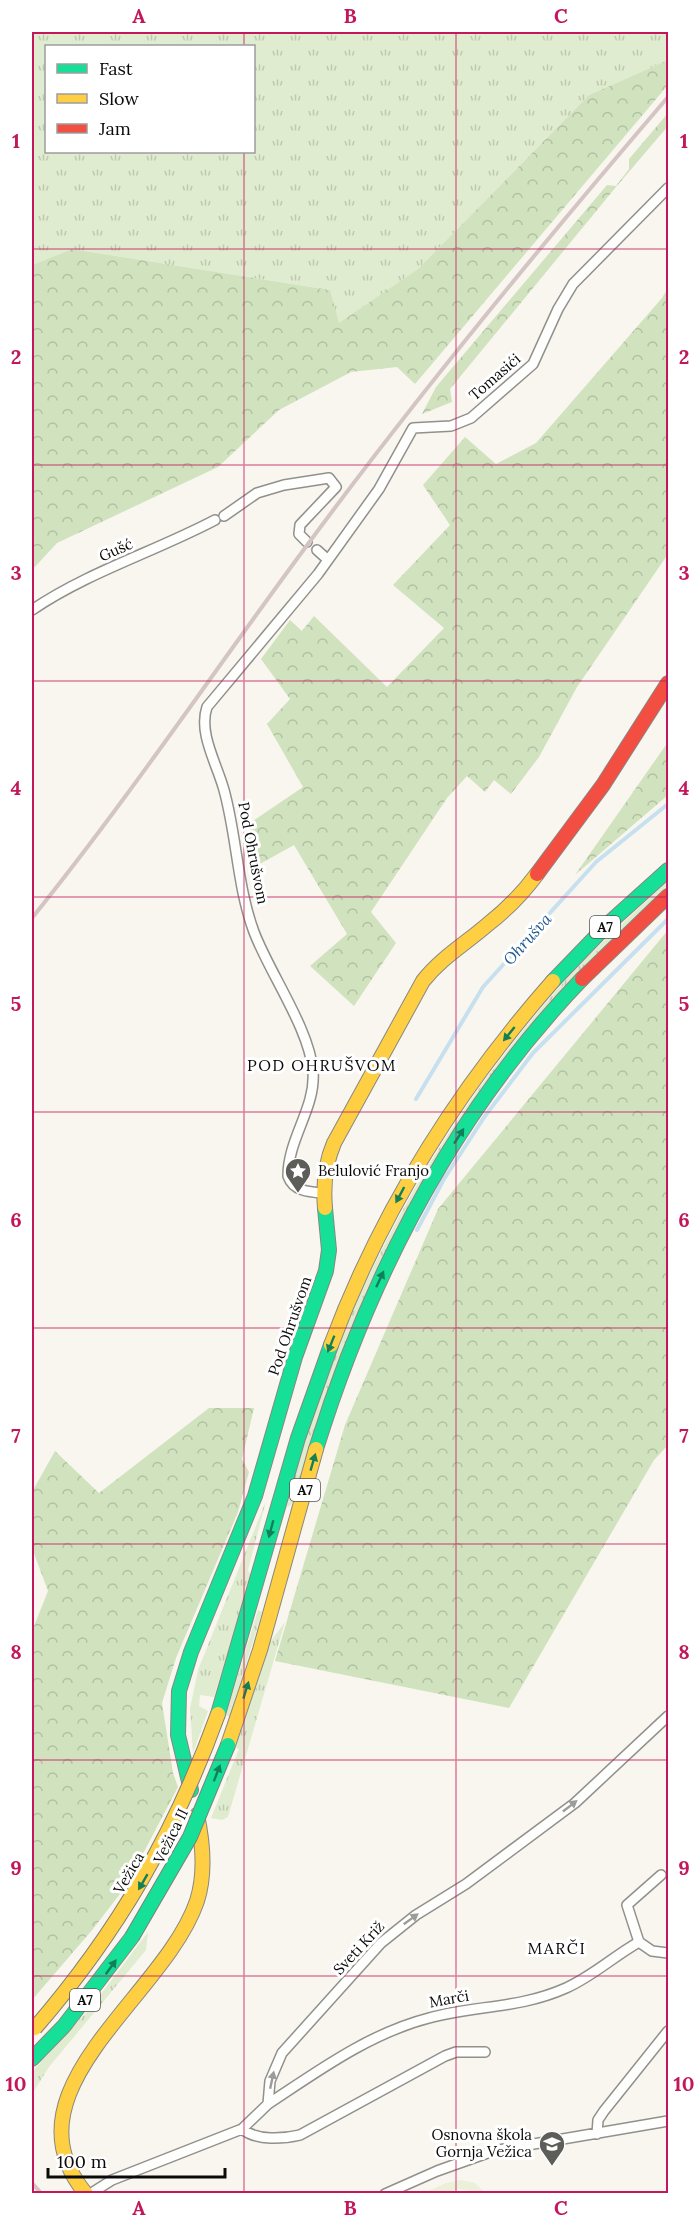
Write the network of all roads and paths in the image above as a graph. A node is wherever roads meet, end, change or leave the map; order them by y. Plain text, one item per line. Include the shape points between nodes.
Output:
1 (669, 188) edge
2 (307, 542) dead end
3 (316, 550) dead end
4 (327, 559) junction
5 (32, 610) edge
6 (669, 683) edge
7 (669, 858) edge
8 (669, 870) edge
9 (669, 896) edge
10 (669, 909) edge
11 (547, 989) junction
12 (562, 1001) junction
13 (323, 1194) junction
14 (669, 1716) edge
15 (661, 1875) dead end
16 (639, 1942) junction
17 (669, 1953) edge
18 (33, 2030) edge
19 (668, 2034) edge
20 (485, 2052) dead end
21 (32, 2059) edge
22 (268, 2104) junction
23 (669, 2121) edge
24 (242, 2130) junction
25 (597, 2134) junction
26 (88, 2193) edge
27 (385, 2193) edge

1 - 4 street, Tomasići via 577,279 533,363 471,418 451,426 413,428 379,489
2 - 5 street, Gušć via 299,534 300,525 336,487 329,478 257,493 178,539 75,582
3 - 4 street
4 - 13 street, Pod Ohrušvom via 270,634 219,689 203,718 225,791 243,898 262,952 311,1061 311,1098 294,1139 288,1176 299,1189
6 - 13 main road, Pod Ohrušvom via 603,785 527,888 488,925 435,965 423,981 334,1143 324,1175
7 - 11 main road via 574,945
8 - 11 main road, A7 via 617,915
9 - 12 main road, A7 via 614,945
10 - 12 main road via 592,981
11 -> 18 main road, Vežica / A7, bridge via 490,1058 436,1135 381,1233 311,1398 240,1645 188,1794 143,1883 91,1962
21 -> 12 main road, Vežica II / A7, bridge via 64,2026 132,1937 190,1837 228,1745 328,1412 363,1315 398,1241 459,1135
13 - 26 main road, Pod Ohrušvom via 329,1251 326,1271 295,1357 264,1468 178,1691 178,1735 204,1854 200,1891 176,1943 78,2064 62,2090 54,2120 57,2150 68,2173
22 -> 14 street, Sveti Križ via 270,2081 282,2053 381,1943 575,1803
15 - 16 street via 627,1905
16 - 17 street via 652,1951
16 - 22 street, Marči via 587,1978 541,1998 514,2006 450,2012 401,2027 346,2054
19 - 25 street via 598,2120
20 - 24 street via 445,2056 300,2135 285,2139 254,2136
22 - 24 street
23 - 25 street
24 - 26 street
25 - 27 street via 493,2151

